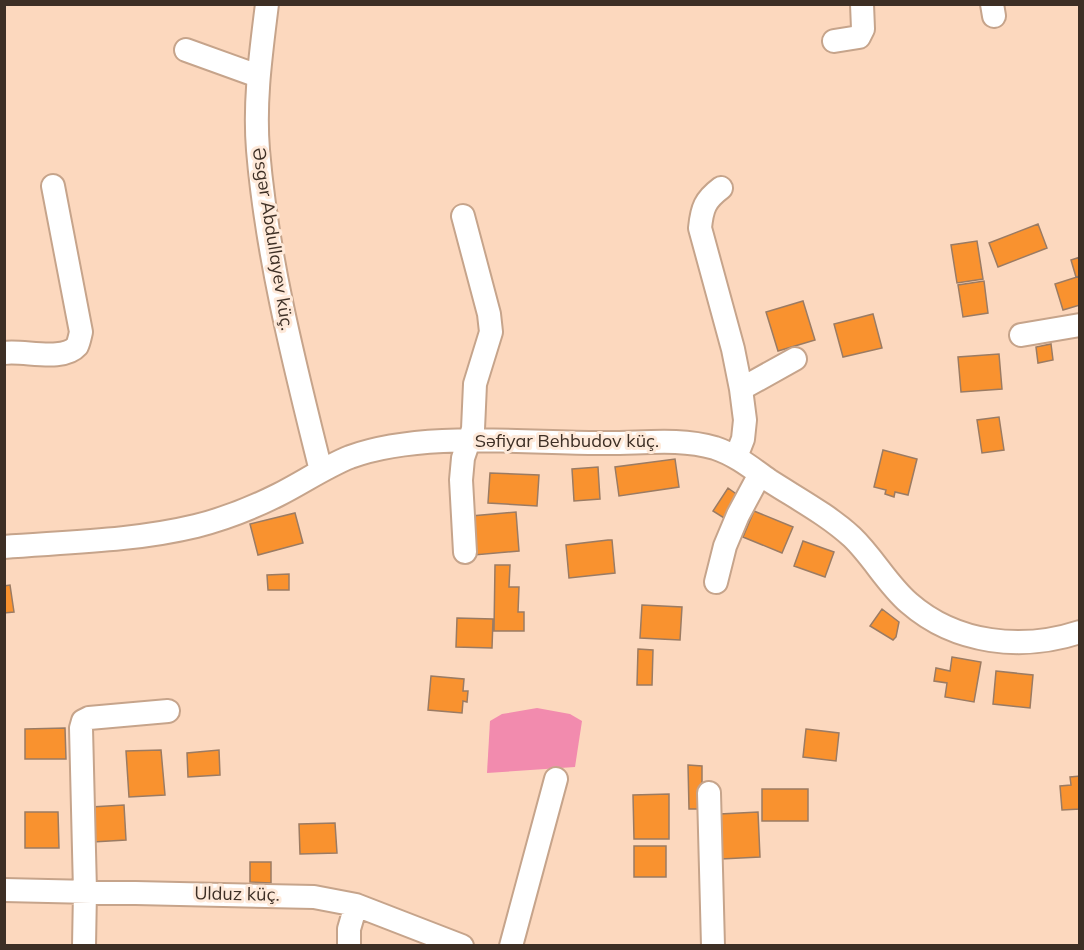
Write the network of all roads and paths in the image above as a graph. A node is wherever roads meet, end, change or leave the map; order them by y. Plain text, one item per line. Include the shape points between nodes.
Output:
1 (267, 4) edge
2 (862, 4) edge
3 (834, 41) dead end
4 (186, 50) dead end
5 (258, 76) junction
6 (53, 186) dead end
7 (721, 188) dead end
8 (463, 216) dead end
9 (1080, 325) edge
10 (1021, 335) dead end
11 (4, 353) edge
12 (795, 359) dead end
13 (741, 389) junction
14 (468, 441) junction
15 (736, 457) junction
16 (321, 471) junction
17 (760, 474) junction
18 (4, 547) edge
19 (465, 552) dead end
20 (716, 582) dead end
21 (1080, 632) edge
22 (168, 711) dead end
23 (556, 779) dead end
24 (708, 793) dead end
25 (4, 891) edge
26 (85, 891) junction
27 (356, 905) junction
28 (84, 945) edge
29 (349, 945) edge
30 (462, 945) edge
31 (511, 945) edge
32 (713, 945) edge

1 - 5 street, Əsgər Abdullayev küç.
2 - 3 street via 863,29 859,37
4 - 5 street
5 - 16 street, Əsgər Abdullayev küç. via 258,148 269,233 294,365
6 - 11 street via 81,332 78,345 49,356
7 - 13 street via 708,198 700,228
8 - 14 street via 491,332 475,384 473,429
9 - 10 street
12 - 13 street
13 - 15 street via 745,420
14 - 15 street, Səfiyar Behbudov küç. via 688,442
14 - 16 street, Səfiyar Behbudov küç. via 381,447
14 - 19 street via 461,480
15 - 17 street, Səfiyar Behbudov küç.
16 - 18 street, Səfiyar Behbudov küç. via 279,495 196,526
17 - 20 street via 725,546
17 - 21 street, Səfiyar Behbudov küç. via 854,538 908,602 929,618 982,640 1009,643
22 - 26 street via 83,721
23 - 31 street
24 - 32 street
25 - 26 street, Ulduz küç.
26 - 27 street, Ulduz küç. via 290,895
26 - 28 street
27 - 29 street
27 - 30 street, Ulduz küç.

